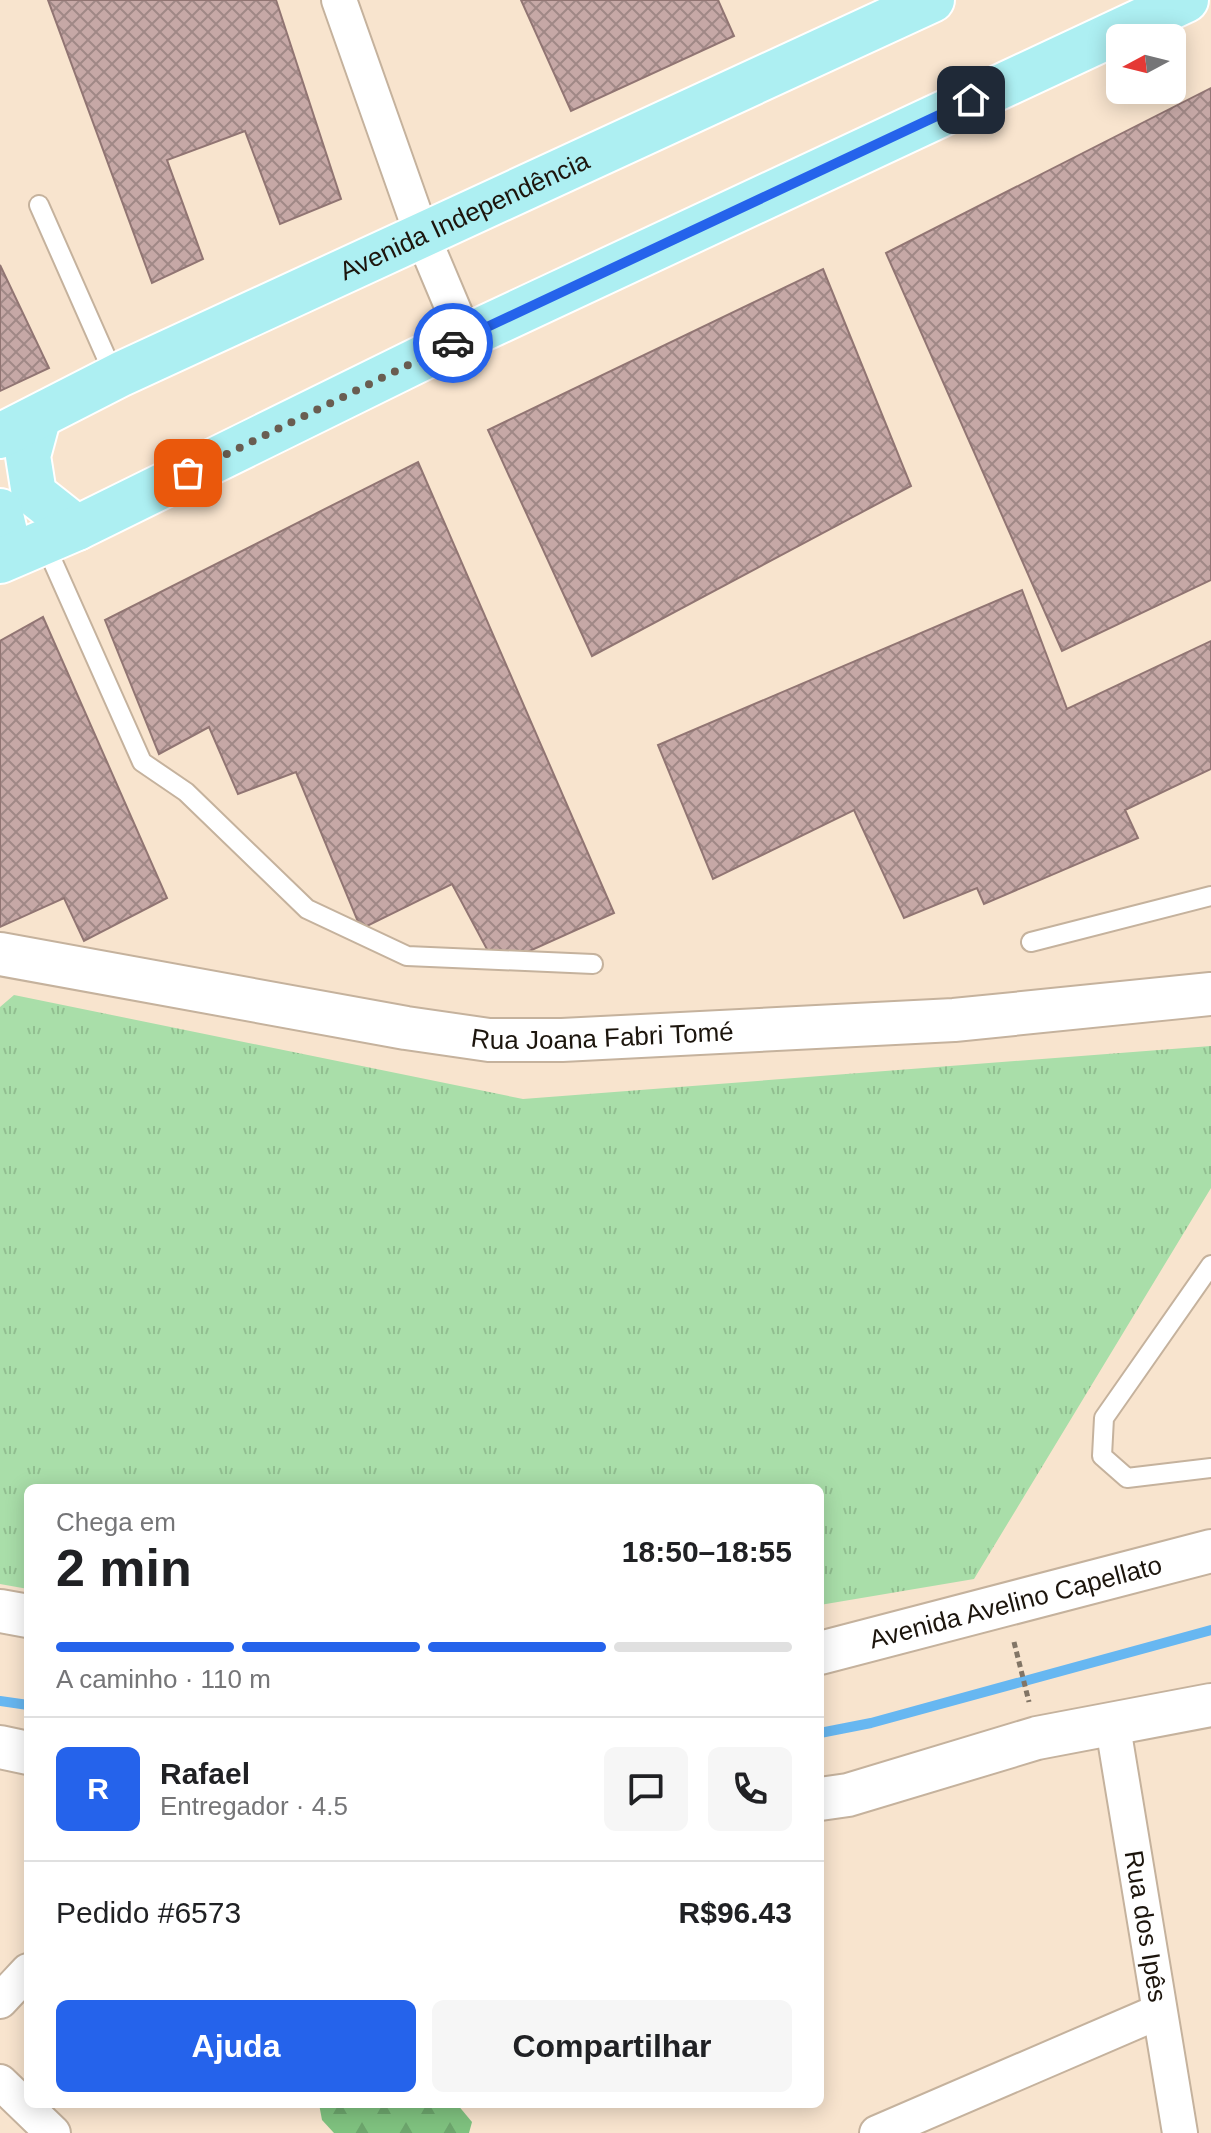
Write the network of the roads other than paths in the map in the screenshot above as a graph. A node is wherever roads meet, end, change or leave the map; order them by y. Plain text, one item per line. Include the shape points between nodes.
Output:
1 (339, 0) edge
2 (932, 0) edge
3 (1186, 0) edge
4 (39, 205) dead end
5 (422, 235) junction
6 (465, 337) junction
7 (115, 377) junction
8 (19, 428) edge
9 (0, 511) edge
10 (61, 535) junction
11 (0, 549) edge
12 (0, 561) edge
13 (1211, 896) edge
14 (1031, 942) dead end
15 (0, 954) edge
16 (593, 964) dead end
17 (1211, 994) edge
18 (1211, 1265) edge
19 (1211, 1468) edge
20 (1211, 1551) edge
21 (0, 1611) edge
22 (24, 1615) edge
23 (824, 1652) edge
24 (1211, 1705) edge
25 (1112, 1721) junction
26 (0, 1747) edge
27 (24, 1752) edge
28 (824, 1798) edge
29 (24, 1975) edge
30 (0, 2001) edge
31 (1158, 2012) junction
32 (0, 2082) edge
33 (24, 2105) edge
34 (27, 2108) edge
35 (53, 2133) edge
36 (877, 2133) edge
37 (1180, 2133) edge

1 - 5 street
2 - 5 main road, Avenida Independência
3 - 6 main road
4 - 7 lane
5 - 6 street
5 - 7 main road, Avenida Independência
6 - 10 main road
7 - 8 main road, Avenida Independência
8 - 10 main road via 34,494
9 - 11 main road via 5,532
10 - 12 main road
10 - 16 lane via 142,762 186,792 307,909 407,956
13 - 14 lane
15 - 17 street, Rua Joana Fabri Tomé via 489,1040 954,1020
18 - 19 lane via 1104,1418 1102,1456 1127,1478
20 - 23 street, Avenida Avelino Capellato
21 - 22 street
24 - 25 street
25 - 28 street
25 - 31 street, Rua dos Ipês
26 - 27 street
29 - 30 street
31 - 36 street
31 - 37 street, Rua dos Ipês
32 - 33 street
34 - 35 street

